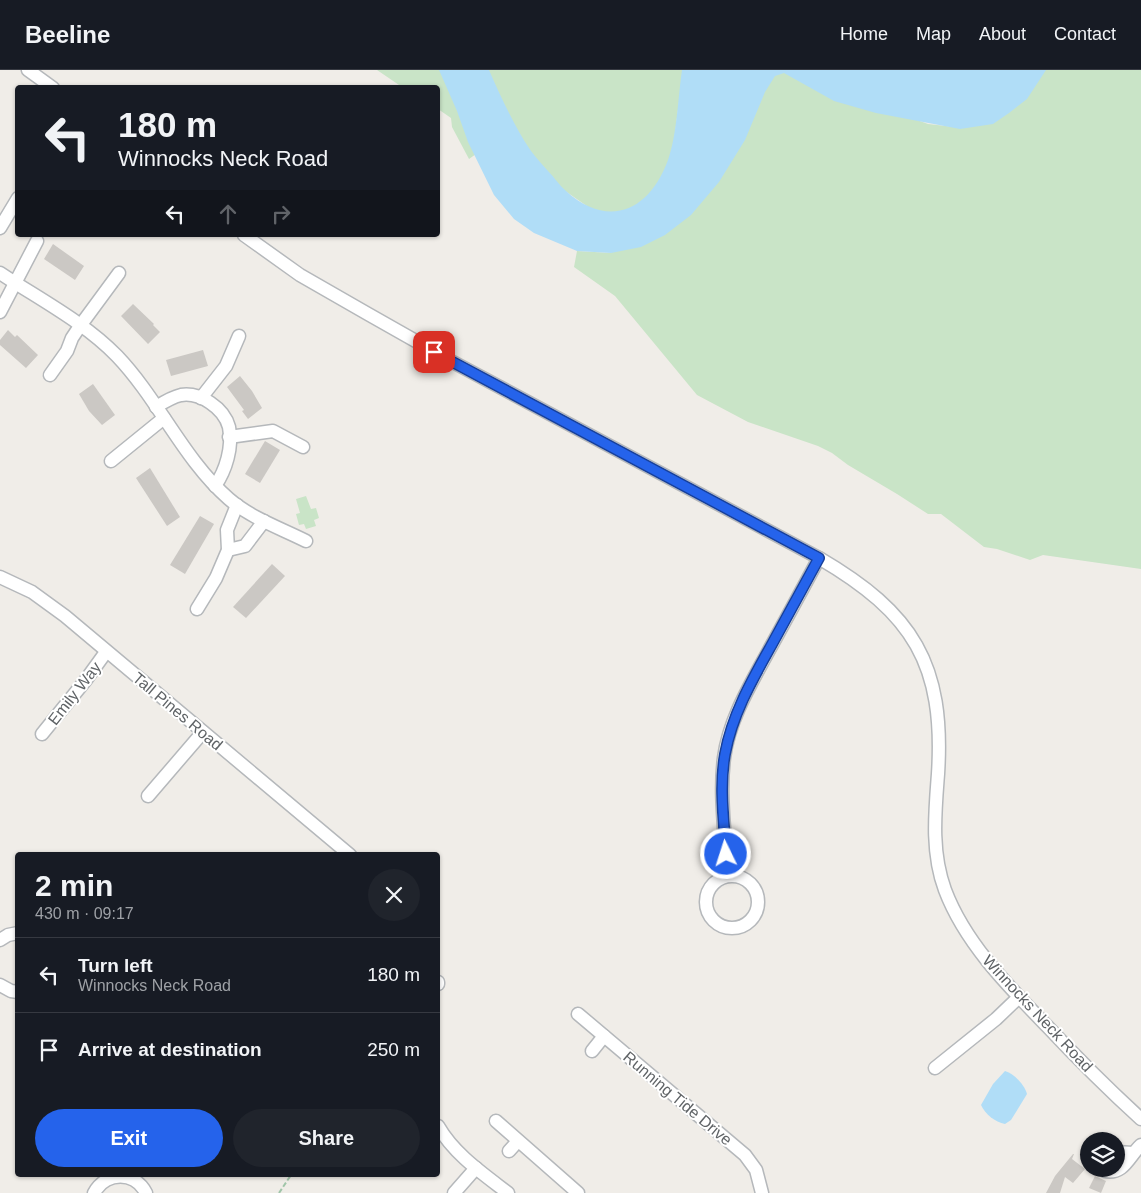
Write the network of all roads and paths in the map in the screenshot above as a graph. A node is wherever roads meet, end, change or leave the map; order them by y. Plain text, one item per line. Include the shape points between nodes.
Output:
1 (28, 70) edge
2 (49, 85) edge
3 (15, 203) edge
4 (0, 228) edge
5 (247, 237) edge
6 (37, 241) dead end
7 (0, 273) edge
8 (119, 273) dead end
9 (16, 283) junction
10 (0, 312) edge
11 (80, 326) junction
12 (239, 336) dead end
13 (50, 375) dead end
14 (202, 398) junction
15 (156, 406) junction
16 (164, 418) junction
17 (229, 437) junction
18 (303, 447) dead end
19 (111, 461) dead end
20 (215, 486) junction
21 (236, 506) junction
22 (264, 521) junction
23 (306, 541) dead end
24 (228, 550) junction
25 (819, 558) junction
26 (0, 577) edge
27 (197, 610) dead end
28 (106, 652) junction
29 (203, 732) junction
30 (42, 734) dead end
31 (148, 796) dead end
32 (346, 852) edge
33 (727, 876) junction
34 (15, 934) edge
35 (0, 940) edge
36 (0, 986) edge
37 (15, 992) edge
38 (1019, 997) junction
39 (578, 1014) dead end
40 (604, 1036) junction
41 (592, 1051) dead end
42 (935, 1068) dead end
43 (1141, 1119) edge
44 (496, 1121) dead end
45 (440, 1129) edge
46 (518, 1141) junction
47 (1137, 1149) edge
48 (509, 1151) dead end
49 (1125, 1164) edge
50 (476, 1168) junction
51 (116, 1177) edge
52 (124, 1177) edge
53 (290, 1177) edge
54 (94, 1193) edge
55 (146, 1193) edge
56 (279, 1193) edge
57 (454, 1193) edge
58 (508, 1193) edge
59 (578, 1193) edge
60 (762, 1193) edge

1 - 2 street
3 - 4 street
5 - 25 street, Winnocks Neck Road via 300,275 393,328
6 - 9 street
7 - 9 street
8 - 11 street
9 - 10 street
9 - 11 street
11 - 13 street
11 - 15 street via 106,345
12 - 14 street via 226,366
14 - 15 street via 183,395
14 - 17 street via 224,417
15 - 16 street
16 - 19 street
16 - 20 street
17 - 18 street via 273,431
17 - 20 street via 228,459
20 - 21 street
21 - 22 street
21 - 24 street via 227,530
22 - 23 street
22 - 24 street via 245,546
24 - 27 street
25 - 33 street via 757,672 730,730 722,781
25 - 38 street, Winnocks Neck Road via 862,586 890,610 911,636 924,661 935,692 939,726 934,824 939,868 965,929
26 - 28 street, Tall Pines Road via 32,592
28 - 29 street, Tall Pines Road
28 - 30 street, Emily Way
29 - 31 street
29 - 32 street, Tall Pines Road
33 - 33 street via 709,889 706,906 718,924 735,928 748,923 754,916 758,895 744,878
34 - 35 street
36 - 37 street
38 - 42 street
38 - 43 street, Winnocks Neck Road
39 - 40 street, Running Tide Drive
40 - 41 street
40 - 60 street, Running Tide Drive via 745,1155 756,1170
44 - 46 street
45 - 50 street via 454,1148
46 - 48 street
46 - 59 street
47 - 49 street
50 - 57 street
50 - 58 street
51 - 54 street via 106,1180
52 - 55 street via 135,1180
53 - 56 path

